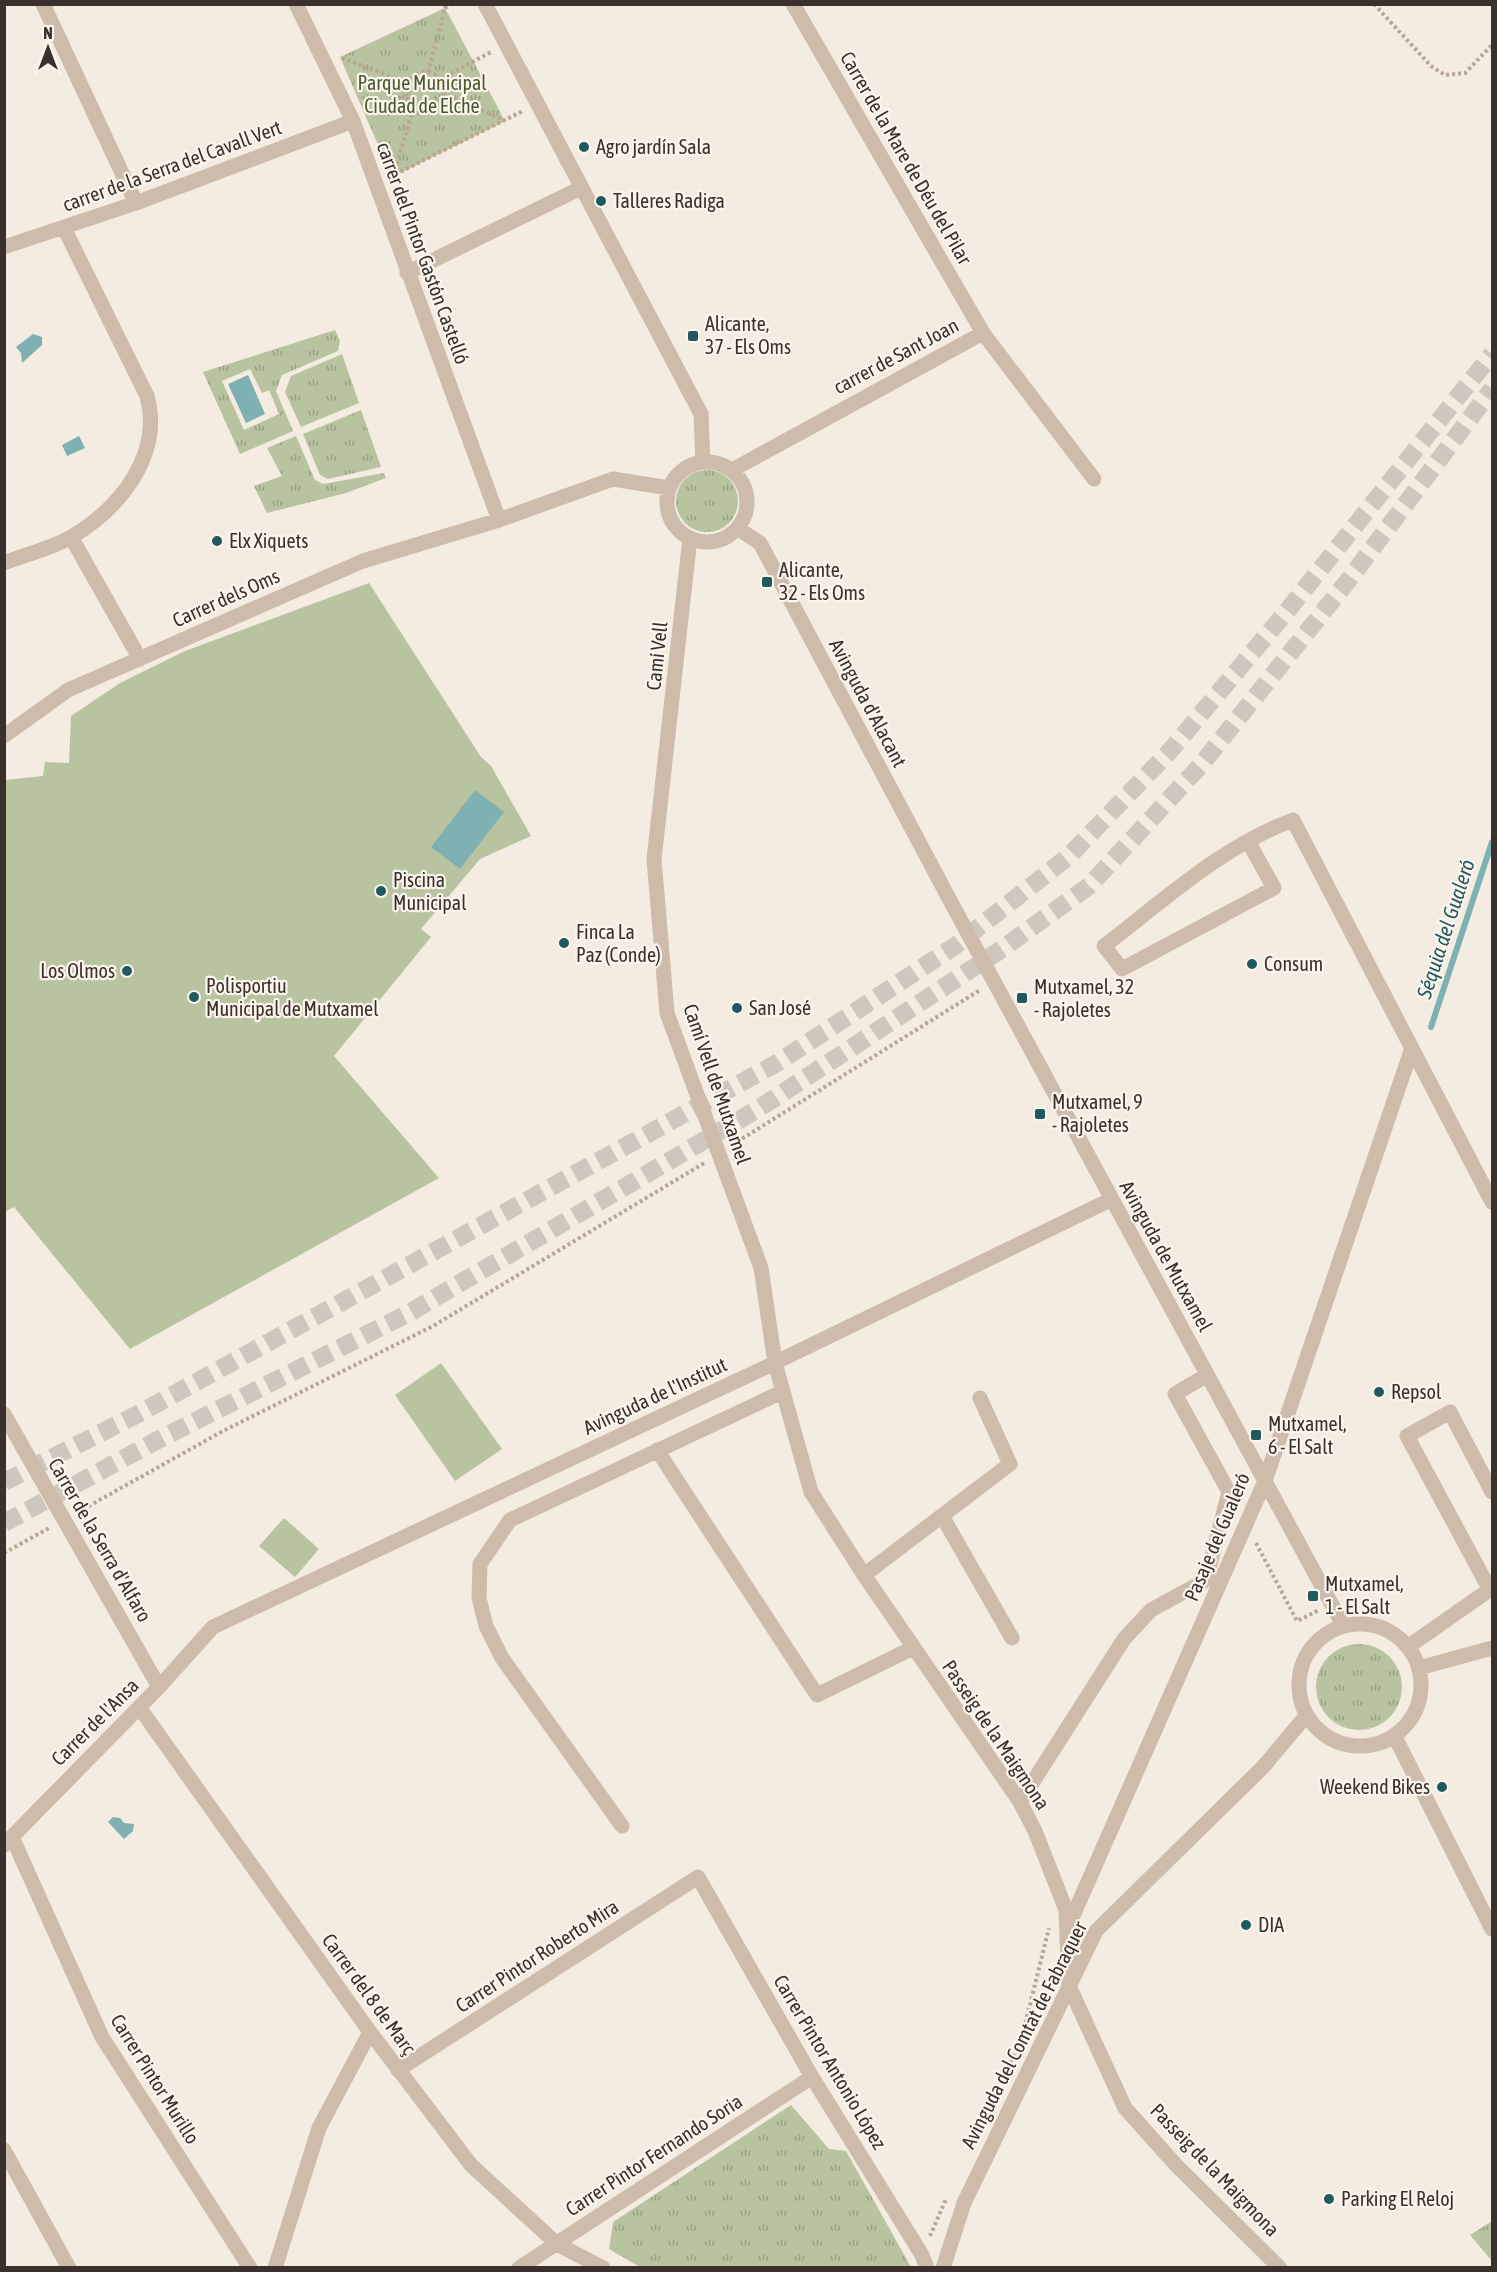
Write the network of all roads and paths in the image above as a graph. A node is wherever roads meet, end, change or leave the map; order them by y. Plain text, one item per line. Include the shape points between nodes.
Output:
1 (43, 4) edge
2 (296, 4) edge
3 (452, 4) edge
4 (485, 4) edge
5 (793, 4) edge
6 (1374, 4) edge
7 (1492, 45) edge
8 (340, 57) dead end
9 (473, 62) dead end
10 (428, 72) junction
11 (440, 79) junction
12 (408, 83) junction
13 (444, 93) junction
14 (408, 95) junction
15 (415, 104) junction
16 (359, 118) junction
17 (392, 177) junction
18 (375, 185) junction
19 (581, 188) junction
20 (136, 203) junction
21 (64, 228) junction
22 (4, 247) edge
23 (407, 273) junction
24 (983, 333) junction
25 (703, 462) junction
26 (732, 470) junction
27 (1094, 479) dead end
28 (669, 488) junction
29 (500, 520) junction
30 (737, 528) junction
31 (71, 537) junction
32 (690, 538) junction
33 (4, 563) edge
34 (140, 659) junction
35 (4, 736) edge
36 (663, 778) joint
37 (1248, 841) junction
38 (952, 906) joint
39 (993, 981) junction
40 (1412, 1048) junction
41 (719, 1154) junction
42 (1112, 1199) junction
43 (1492, 1202) edge
44 (775, 1362) junction
45 (1207, 1375) junction
46 (782, 1392) junction
47 (980, 1398) dead end
48 (4, 1414) edge
49 (657, 1450) junction
50 (1265, 1481) junction
51 (1492, 1492) edge
52 (942, 1516) junction
53 (64, 1520) junction
54 (4, 1553) edge
55 (864, 1575) junction
56 (1491, 1589) edge
57 (1343, 1625) junction
58 (213, 1628) joint
59 (1012, 1638) dead end
60 (1409, 1646) junction
61 (913, 1648) junction
62 (1492, 1648) edge
63 (1419, 1668) junction
64 (159, 1687) junction
65 (139, 1707) junction
66 (1305, 1717) junction
67 (1395, 1737) junction
68 (1020, 1802) junction
69 (622, 1826) dead end
70 (8, 1841) edge
71 (698, 1877) joint
72 (1492, 1929) edge
73 (1067, 1930) junction
74 (1069, 1986) junction
75 (370, 2032) junction
76 (398, 2070) junction
77 (812, 2077) junction
78 (4, 2150) edge
79 (557, 2244) junction
80 (1274, 2265) edge
81 (69, 2268) edge
82 (250, 2268) edge
83 (275, 2268) edge
84 (519, 2268) edge
85 (603, 2268) edge
86 (927, 2268) edge
87 (943, 2268) edge

1 - 20 street
2 - 16 street, carrer del Pintor Gastón Castelló
3 - 10 path via 445,8
4 - 19 street
5 - 24 street, Carrer de la Mare de Déu del Pilar
6 - 7 path via 1431,66 1445,75 1465,73
8 - 12 path
9 - 11 path
10 - 11 path
10 - 12 path via 416,74
11 - 13 path
12 - 14 path
13 - 15 path via 432,107
13 - 17 path via 505,121
14 - 15 path
14 - 16 path
15 - 17 path
16 - 18 street, carrer del Pintor Gastón Castelló
16 - 20 street, carrer de la Serra del Cavall Vert
17 - 18 path
18 - 23 street, carrer del Pintor Gastón Castelló
19 - 23 street
19 - 25 street via 701,414
20 - 21 street, carrer de la Serra del Cavall Vert
21 - 22 street, carrer de la Serra del Cavall Vert
21 - 31 street via 151,411 147,449 127,489
23 - 29 street, carrer del Pintor Gastón Castelló
24 - 26 street, carrer de Sant Joan
24 - 27 street, carrer de Sant Joan
25 - 26 street
25 - 28 street via 682,470
26 - 30 street via 746,494 744,518
28 - 29 street, Carrer dels Oms via 613,479
28 - 32 street via 668,511 680,532
29 - 34 street, Carrer dels Oms via 363,561
30 - 32 street via 715,541
30 - 38 street, Avinguda d'Alacant via 760,543
31 - 33 street
31 - 34 street
32 - 36 street, Camí Vell
34 - 35 street, Carrer dels Oms via 68,690
36 - 41 street, Camí Vell de Mutxamel via 654,859 667,1013
37 - 37 street via 1104,946 1122,969 1274,888
37 - 40 street via 1293,820
38 - 39 street, Avinguda de Mutxamel
39 - 41 path
39 - 42 street, Avinguda de Mutxamel
40 - 43 street
40 - 50 street, Pasaje del Gualeró
41 - 44 street, Camí Vell de Mutxamel via 761,1268
41 - 53 path via 433,1326 223,1431
42 - 44 street, Avinguda de l'Institut
42 - 45 street, Avinguda de Mutxamel
44 - 46 street, Passeig de la Maigmona
44 - 58 street, Avinguda de l'Institut
45 - 50 street, Avinguda de Mutxamel
45 - 68 street via 1174,1394 1228,1492 1206,1580 1151,1610 1124,1639
46 - 49 street
46 - 55 street, Passeig de la Maigmona via 811,1492
47 - 52 street via 1010,1464
48 - 53 street, Carrer de la Serra d'Alfaro
49 - 61 street via 817,1695
49 - 69 street via 510,1521 480,1564 478,1598 502,1658
50 - 57 street, Avinguda de Mutxamel
50 - 73 street, Pasaje del Gualeró
51 - 56 street via 1450,1412 1407,1436
52 - 55 street
52 - 59 street
53 - 54 path
53 - 64 street, Carrer de la Serra d'Alfaro
55 - 61 street, Passeig de la Maigmona
56 - 60 street
57 - 60 street via 1388,1629
57 - 66 street via 1319,1638 1300,1665 1297,1690
58 - 64 street, Carrer de l'Ansa
60 - 63 street
61 - 68 street, Passeig de la Maigmona
62 - 63 street
63 - 67 street via 1421,1690 1416,1711
64 - 65 street, Carrer de l'Ansa
65 - 70 street, Carrer de l'Ansa
65 - 75 street, Carrer del 8 de Març
66 - 67 street via 1335,1743 1365,1747
66 - 74 street, Avinguda del Comtat de Fabraquer via 1263,1767 1095,1931
67 - 72 street
68 - 73 street, Passeig de la Maigmona via 1066,1910
70 - 82 street, Carrer Pintor Murillo via 102,2037
71 - 76 street, Carrer Pintor Roberto Mira
71 - 77 street, Carrer Pintor Antonio López
73 - 74 street, Passeig de la Maigmona
74 - 80 street, Passeig de la Maigmona via 1125,2108
74 - 87 street, Avinguda del Comtat de Fabraquer via 964,2203
75 - 76 street, Carrer del 8 de Març
75 - 83 street via 319,2128
76 - 79 street, Carrer del 8 de Març via 471,2164
77 - 79 street, Carrer Pintor Fernando Soria
77 - 86 street, Carrer Pintor Antonio López
78 - 81 street
79 - 84 street, Carrer Pintor Fernando Soria
79 - 85 street, Carrer del 8 de Març

